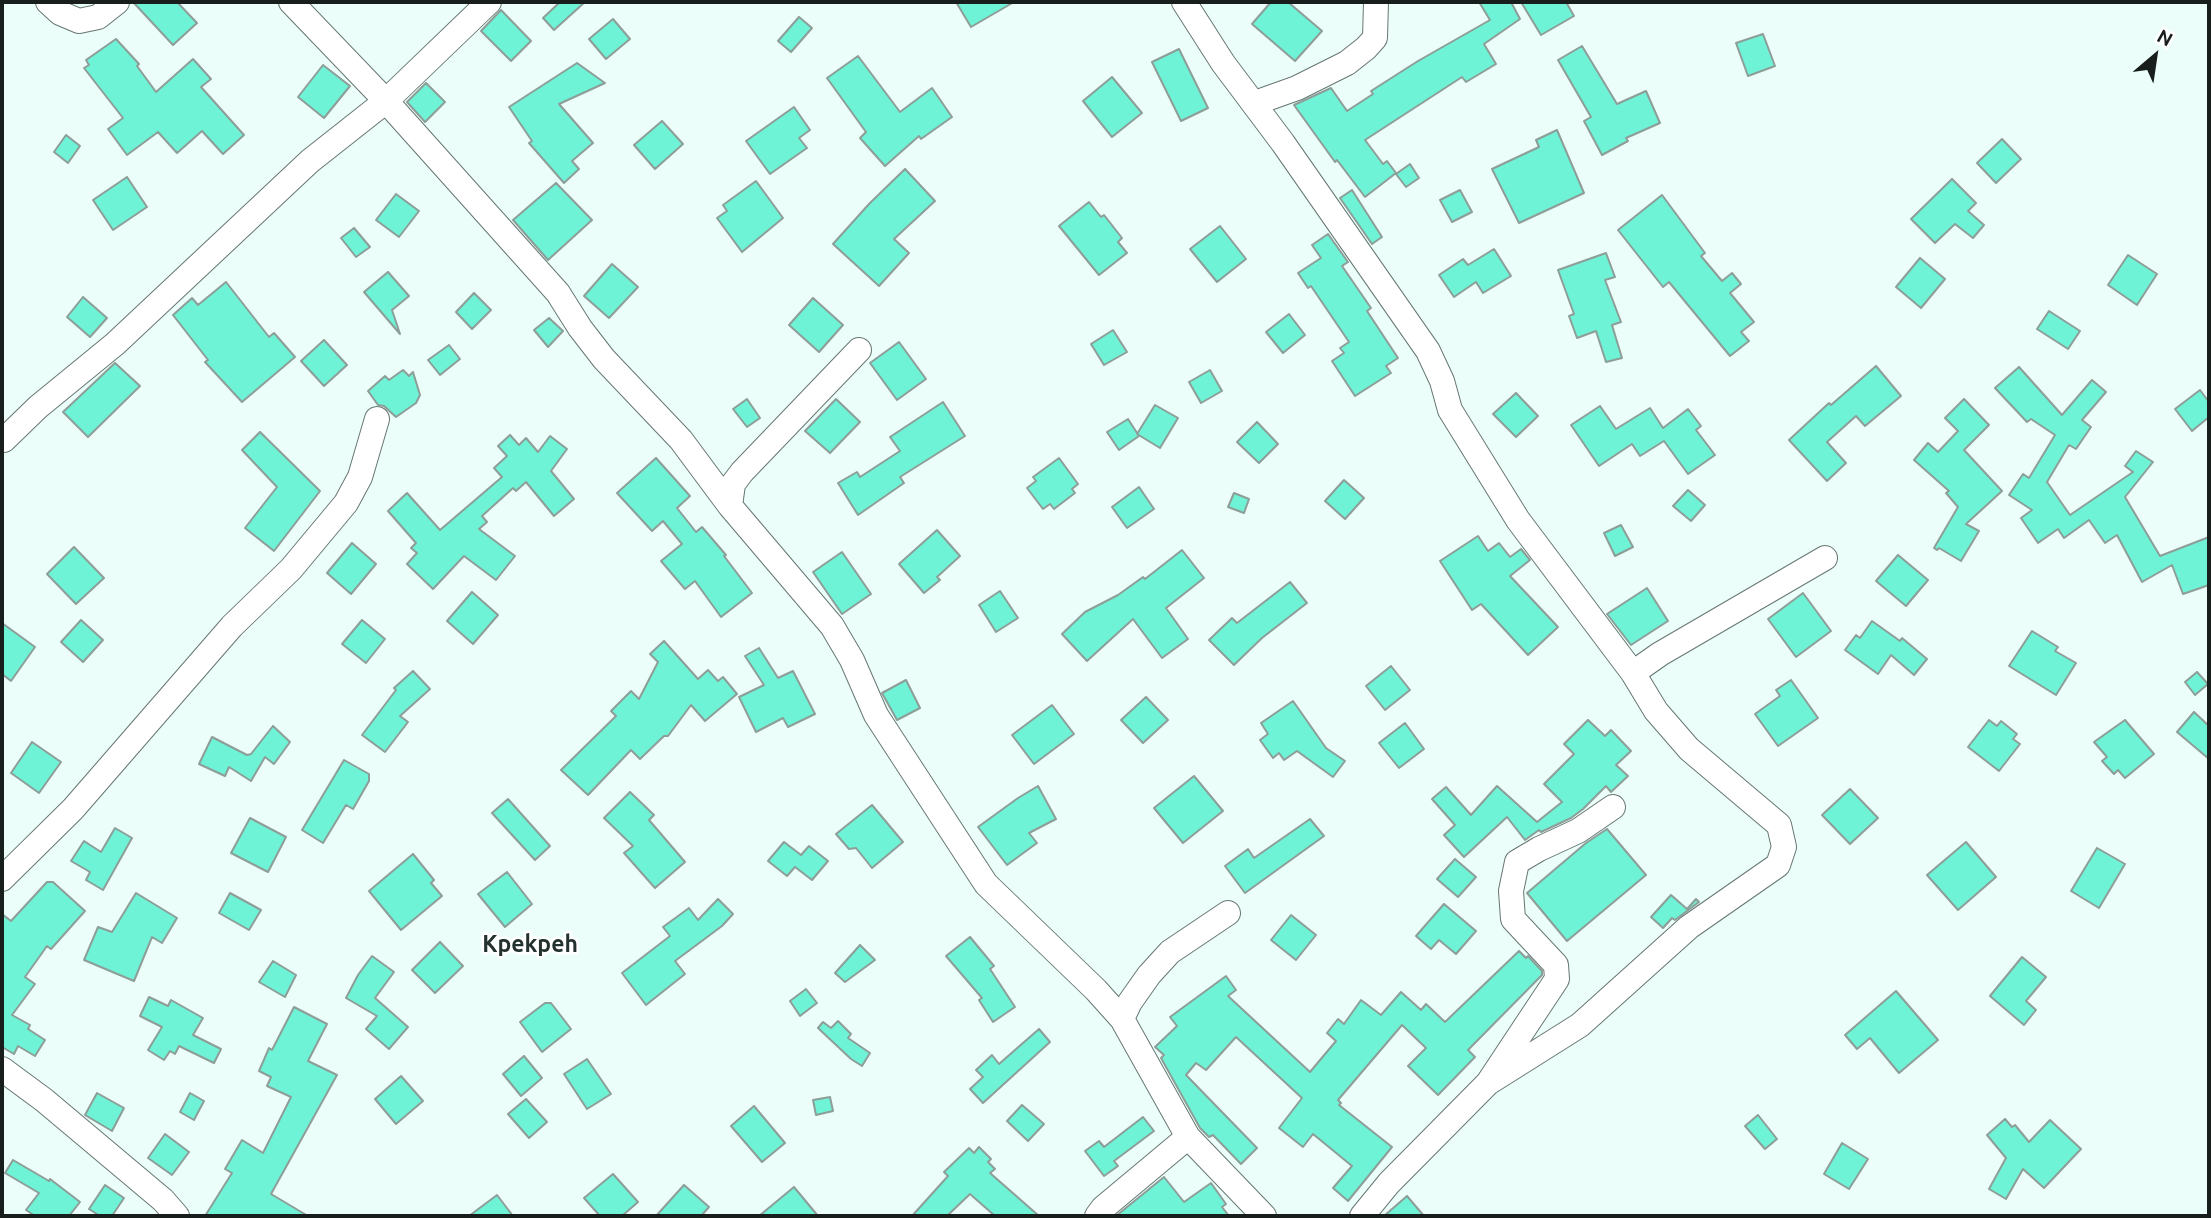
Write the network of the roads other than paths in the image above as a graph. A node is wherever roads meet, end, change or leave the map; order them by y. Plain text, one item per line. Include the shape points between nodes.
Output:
1 (48, 2) edge
2 (117, 2) edge
3 (291, 2) edge
4 (489, 2) edge
5 (1184, 2) edge
6 (1376, 2) edge
7 (386, 101) junction
8 (1255, 103) junction
9 (859, 350) dead end
10 (377, 419) dead end
11 (4, 440) dead end
12 (730, 506) junction
13 (1825, 558) dead end
14 (1633, 673) junction
15 (1613, 807) dead end
16 (2, 879) edge
17 (1228, 913) dead end
18 (1122, 1019) junction
19 (2, 1069) edge
20 (1488, 1083) junction
21 (1188, 1137) junction
22 (177, 1216) edge
23 (1097, 1216) edge
24 (1264, 1216) edge
25 (1362, 1216) edge

1 - 2 street via 79,21 99,17
3 - 7 street
4 - 7 street
5 - 8 street
6 - 8 street via 1375,38 1366,48 1297,88
7 - 11 street via 310,161 125,335
7 - 12 street via 558,293 604,359 681,440
8 - 14 street via 1428,351 1450,410 1518,520
9 - 12 street via 742,472 733,484
10 - 16 street via 360,477 346,503 74,809
12 - 18 street via 832,626 876,715 986,884
13 - 14 street
14 - 20 street via 1656,711 1689,749 1779,825 1784,847 1779,864 1689,928 1580,1025
15 - 20 street via 1517,862 1511,891 1513,919 1556,965 1557,979
17 - 18 street via 1170,952 1149,975
18 - 21 street
19 - 22 street via 124,1166
20 - 25 street
21 - 23 street
21 - 24 street

